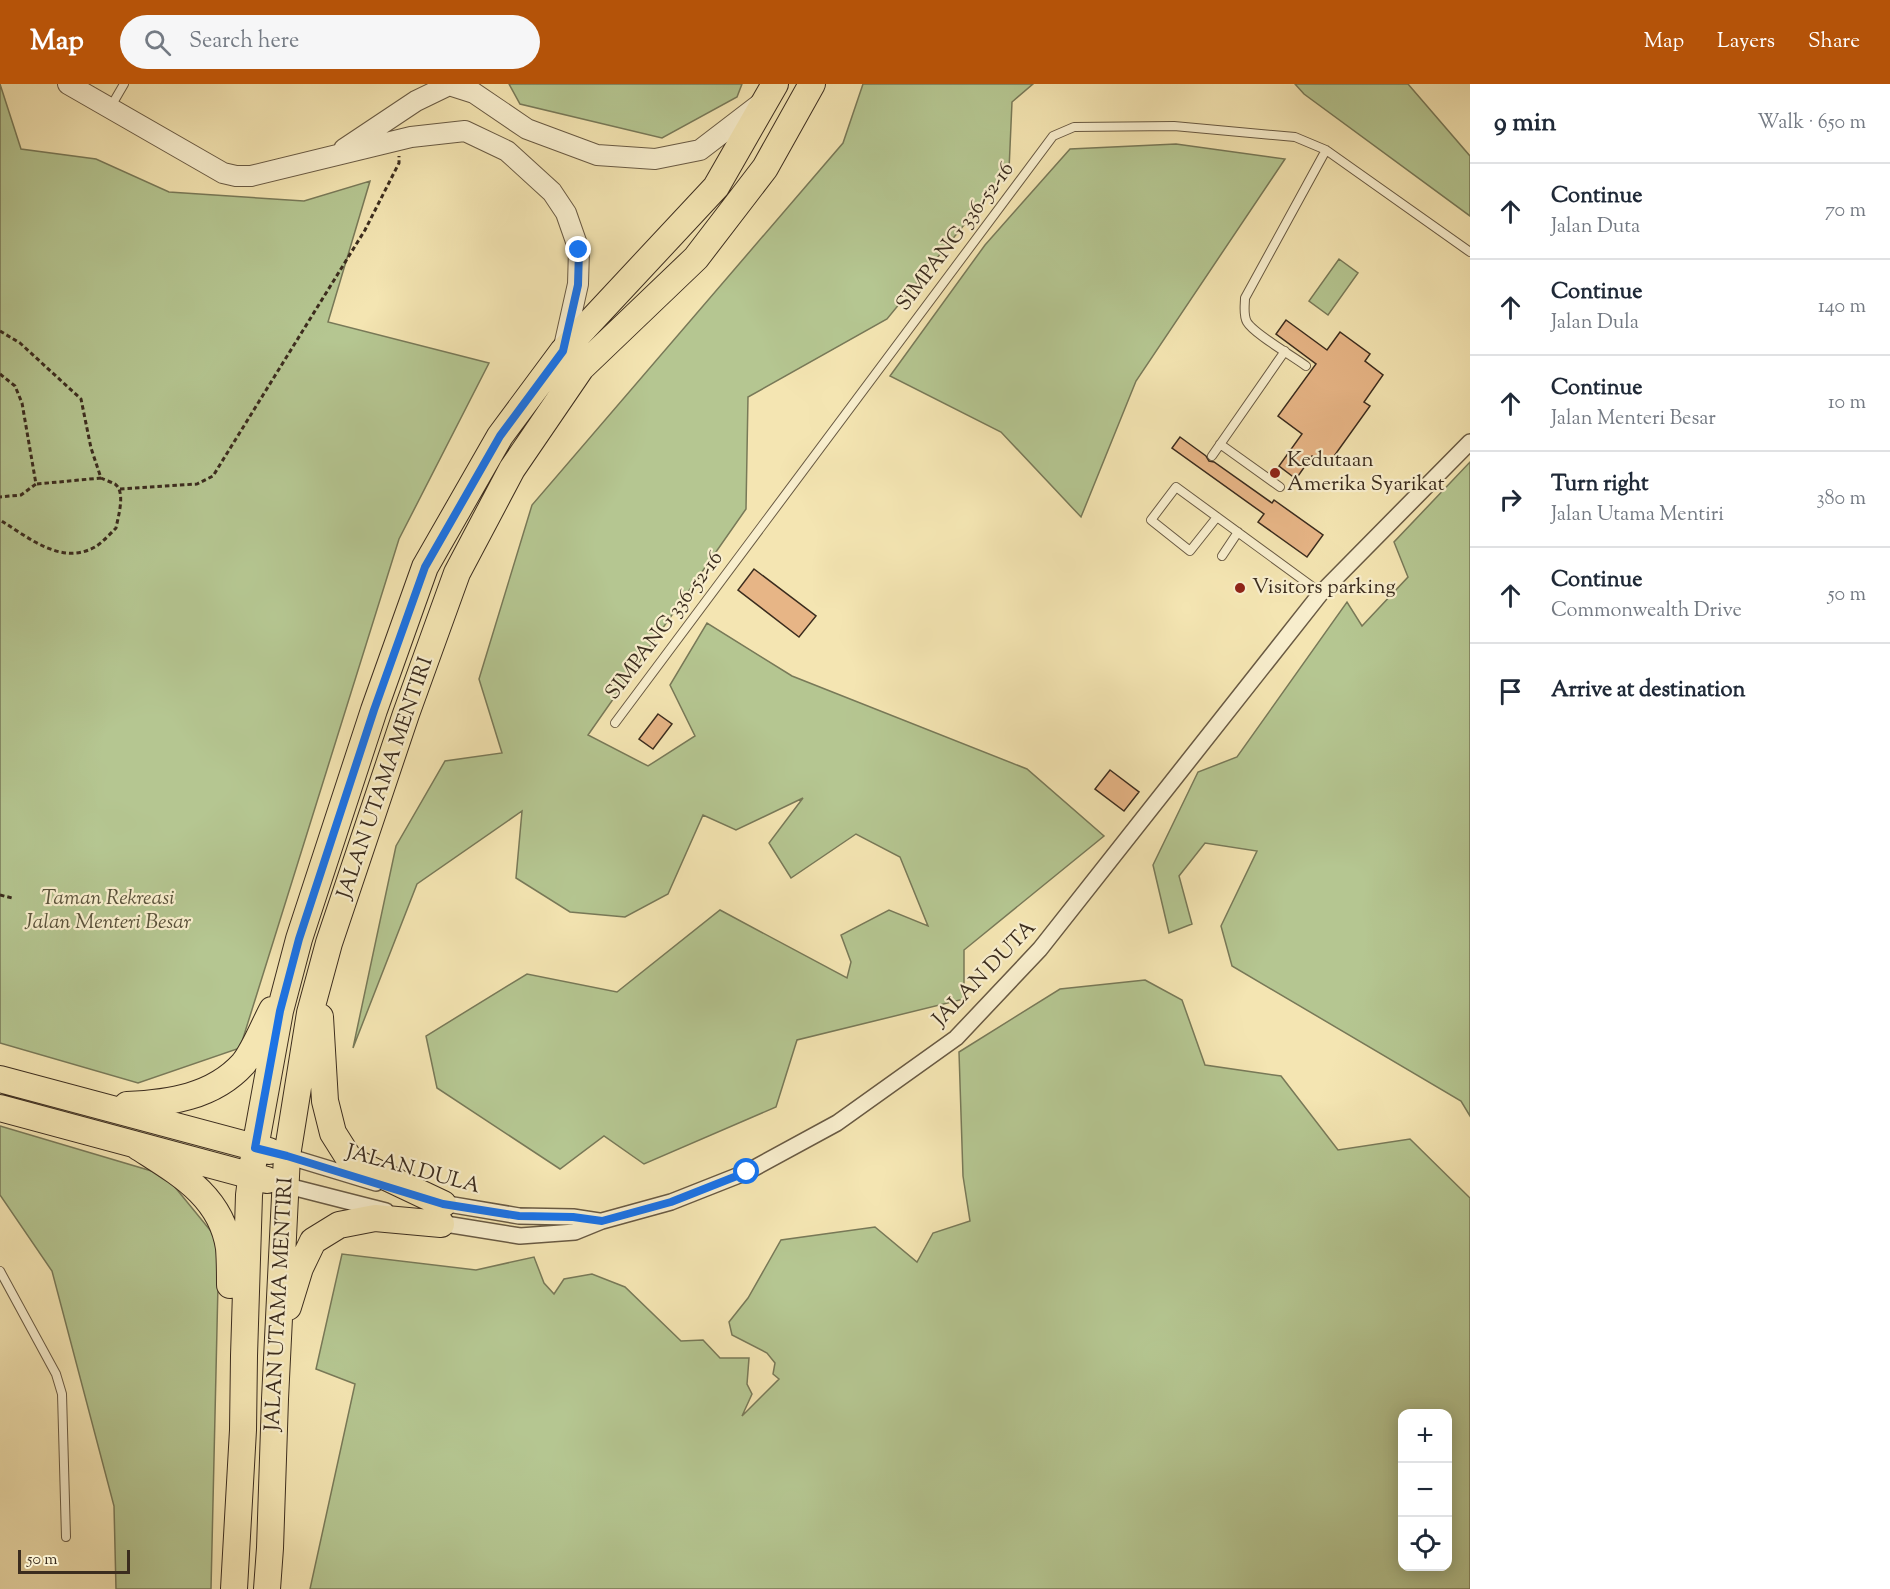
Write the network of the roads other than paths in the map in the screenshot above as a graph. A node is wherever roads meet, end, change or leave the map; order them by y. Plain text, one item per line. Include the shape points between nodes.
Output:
1 (68, 84) edge
2 (124, 84) edge
3 (449, 84) edge
4 (812, 84) edge
5 (772, 91) edge
6 (110, 108) junction
7 (1326, 150) junction
8 (331, 157) junction
9 (1470, 252) edge
10 (563, 351) junction
11 (1285, 351) junction
12 (1306, 366) dead end
13 (1470, 442) edge
14 (1220, 444) junction
15 (1212, 456) dead end
16 (1280, 487) dead end
17 (1217, 518) junction
18 (1238, 532) junction
19 (1222, 556) dead end
20 (1321, 593) junction
21 (615, 723) dead end
22 (288, 981) junction
23 (318, 984) junction
24 (0, 1079) edge
25 (103, 1106) junction
26 (0, 1108) edge
27 (137, 1146) junction
28 (255, 1148) junction
29 (287, 1156) junction
30 (250, 1176) junction
31 (284, 1185) junction
32 (442, 1214) junction
33 (602, 1221) joint
34 (0, 1271) edge
35 (278, 1339) junction
36 (66, 1537) dead end
37 (238, 1537) junction
38 (234, 1589) edge
39 (267, 1589) edge

1 - 6 street
2 - 6 lane
3 - 5 street via 474,93 527,129 597,155 655,159 700,150
3 - 8 street via 416,100
4 - 23 main road, JALAN UTAMA MENTIRI via 765,168 696,258 581,368 512,470 458,573 405,714
5 - 10 main road, JALAN UTAMA MENTIRI via 716,187
6 - 8 street via 223,173 236,176
7 - 9 lane, SIMPANG 336-52-16
7 - 11 lane via 1245,298 1247,322
7 - 21 lane, SIMPANG 336-52-16 via 1295,137 1173,126 1074,127 1053,136
8 - 10 street via 401,139 465,131 507,151 552,192 566,213 579,250 578,285
10 - 22 main road, JALAN UTAMA MENTIRI via 500,436 425,567 374,710
11 - 12 lane
11 - 14 lane
13 - 20 street, JALAN DUTA
14 - 15 lane
14 - 16 lane
17 - 17 lane via 1190,551 1151,520 1176,487
17 - 18 lane
18 - 19 lane
18 - 20 lane
20 - 33 street, JALAN DUTA via 1040,949 956,1038 837,1123 747,1172 671,1202
22 - 25 main road via 244,1063 222,1082 190,1097 161,1104
22 - 28 main road, JALAN UTAMA MENTIRI
23 - 29 main road, JALAN UTAMA MENTIRI
23 - 32 main road via 325,1101 333,1133 350,1160
24 - 25 main road
25 - 28 main road
26 - 27 main road
27 - 30 main road
27 - 37 main road via 201,1191 218,1214 228,1247 231,1429
28 - 29 main road
28 - 30 main road, JALAN UTAMA MENTIRI
29 - 31 main road, JALAN UTAMA MENTIRI
29 - 32 street, JALAN DULA
30 - 31 main road
30 - 37 main road, JALAN UTAMA MENTIRI
31 - 32 street
31 - 35 main road, JALAN UTAMA MENTIRI
32 - 33 street, JALAN DULA
32 - 35 main road via 375,1218 339,1226 313,1241 300,1268
34 - 36 lane via 56,1374 62,1394
35 - 39 main road, JALAN UTAMA MENTIRI
37 - 38 main road, JALAN UTAMA MENTIRI

